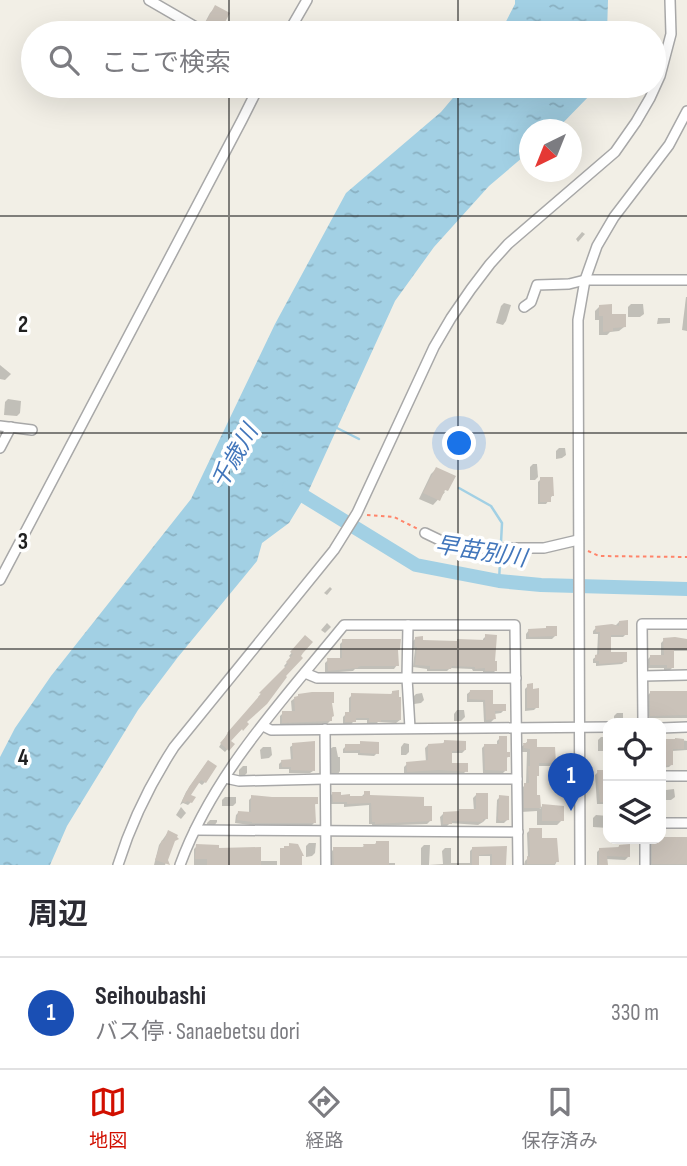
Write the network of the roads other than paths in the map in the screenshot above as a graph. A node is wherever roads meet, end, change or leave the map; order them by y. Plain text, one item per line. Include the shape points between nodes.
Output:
1 (149, 0) edge
2 (307, 0) edge
3 (670, 0) edge
4 (185, 21) edge
5 (295, 21) edge
6 (666, 53) edge
7 (253, 98) edge
8 (650, 98) edge
9 (687, 111) edge
10 (584, 280) junction
11 (687, 280) edge
12 (524, 307) dead end
13 (0, 426) edge
14 (11, 427) junction
15 (32, 430) dead end
16 (0, 448) edge
17 (425, 533) road end
18 (578, 545) junction
19 (0, 580) edge
20 (687, 624) edge
21 (408, 625) junction
22 (305, 673) junction
23 (643, 676) junction
24 (687, 676) edge
25 (407, 678) junction
26 (516, 678) junction
27 (643, 718) edge
28 (263, 726) junction
29 (517, 727) junction
30 (580, 727) junction
31 (603, 727) edge
32 (666, 727) edge
33 (687, 727) edge
34 (325, 729) junction
35 (410, 729) junction
36 (666, 776) edge
37 (687, 776) edge
38 (225, 778) junction
39 (325, 779) junction
40 (517, 779) junction
41 (666, 823) edge
42 (687, 823) edge
43 (195, 830) junction
44 (326, 831) junction
45 (518, 832) junction
46 (645, 844) edge
47 (118, 865) edge
48 (180, 865) edge
49 (326, 865) edge
50 (519, 865) edge
51 (580, 865) edge
52 (645, 865) edge

1 - 4 street
2 - 5 street
3 - 6 street via 671,34
7 - 19 street
8 - 47 street via 615,152 508,244 471,289 434,347 357,513 334,550 174,747 139,810
9 - 10 street via 669,145 608,227
10 - 11 street
10 - 12 street via 537,285
10 - 18 street via 578,320
13 - 14 street
14 - 15 street
14 - 16 street
17 - 18 street via 450,545 476,548
18 - 30 street
20 - 23 street via 642,624
21 - 22 street via 344,625
21 - 25 street
21 - 26 street via 515,625
22 - 25 street via 317,678
22 - 28 street
23 - 24 street
23 - 27 street
25 - 26 street
25 - 35 street
26 - 29 street
28 - 34 street via 271,730
28 - 38 street
29 - 30 street
29 - 35 street
29 - 40 street
30 - 31 street
30 - 51 street
32 - 33 street
34 - 35 street
34 - 39 street
36 - 37 street
38 - 39 street via 239,782
38 - 43 street
39 - 40 street
39 - 44 street
40 - 45 street
41 - 42 street
43 - 44 street
43 - 48 street
44 - 45 street
44 - 49 street
45 - 50 street
46 - 52 street

